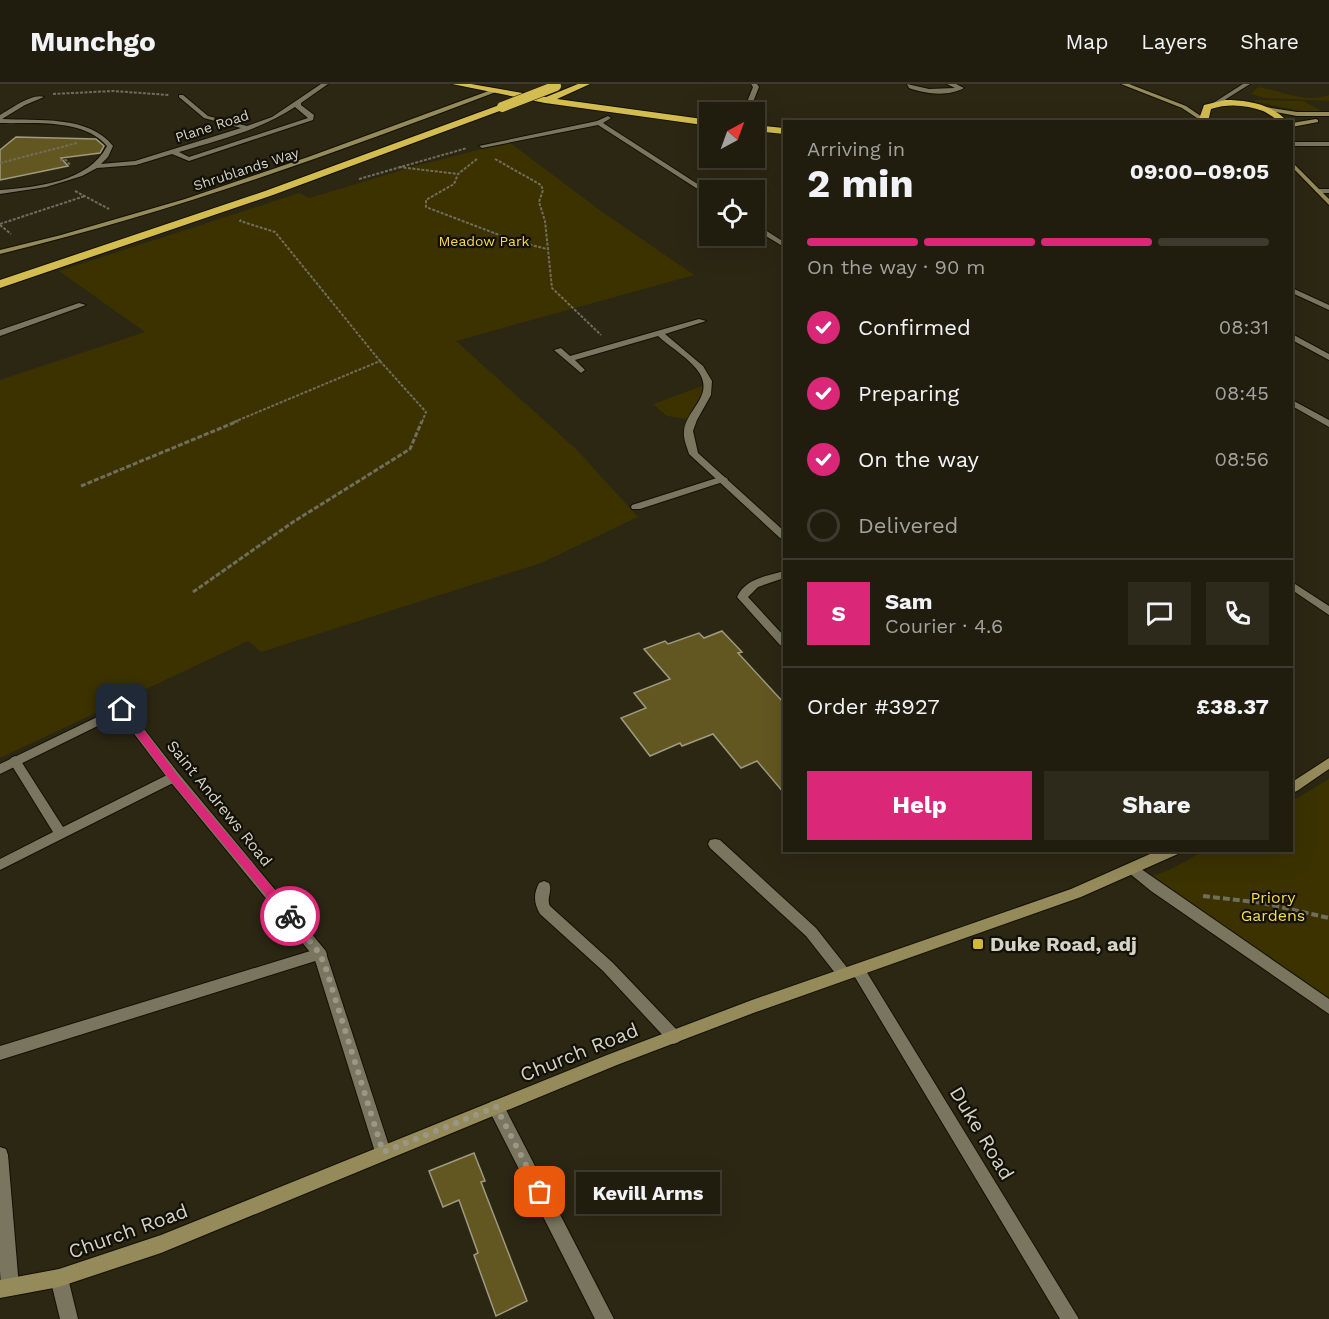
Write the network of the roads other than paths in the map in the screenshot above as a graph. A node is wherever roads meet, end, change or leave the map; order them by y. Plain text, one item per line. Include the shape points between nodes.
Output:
1 (325, 84) edge
2 (456, 84) edge
3 (514, 84) edge
4 (538, 84) edge
5 (586, 84) edge
6 (754, 84) edge
7 (910, 84) edge
8 (950, 84) edge
9 (1124, 84) edge
10 (1247, 84) edge
11 (559, 85) edge
12 (1237, 89) junction
13 (494, 92) junction
14 (181, 96) road end
15 (1159, 97) junction
16 (41, 98) road end
17 (545, 100) junction
18 (751, 102) edge
19 (298, 103) junction
20 (1204, 106) junction
21 (599, 108) junction
22 (1262, 108) junction
23 (1329, 114) edge
24 (608, 118) dead end
25 (0, 119) edge
26 (1203, 120) edge
27 (1282, 120) edge
28 (1329, 121) edge
29 (699, 122) edge
30 (599, 123) junction
31 (1293, 125) edge
32 (248, 128) junction
33 (765, 129) edge
34 (783, 131) edge
35 (490, 136) dead end
36 (499, 142) junction
37 (1293, 144) edge
38 (1329, 144) edge
39 (484, 149) road end
40 (173, 152) junction
41 (97, 166) junction
42 (1295, 171) edge
43 (699, 188) edge
44 (1318, 191) junction
45 (1329, 191) edge
46 (0, 192) edge
47 (1329, 203) edge
48 (765, 232) edge
49 (783, 244) edge
50 (0, 252) edge
51 (0, 274) edge
52 (0, 284) edge
53 (1293, 290) edge
54 (82, 304) dead end
55 (1329, 308) edge
56 (702, 321) dead end
57 (0, 333) edge
58 (659, 333) junction
59 (1293, 339) edge
60 (558, 350) dead end
61 (1329, 357) edge
62 (569, 359) junction
63 (581, 370) dead end
64 (1293, 404) edge
65 (1329, 424) edge
66 (723, 479) junction
67 (636, 507) dead end
68 (783, 531) edge
69 (783, 574) edge
70 (1293, 586) edge
71 (1329, 610) edge
72 (783, 641) edge
73 (15, 761) junction
74 (1329, 763) edge
75 (0, 769) edge
76 (174, 777) junction
77 (1293, 787) edge
78 (61, 834) junction
79 (715, 844) dead end
80 (1171, 852) edge
81 (0, 865) edge
82 (1134, 869) junction
83 (544, 887) dead end
84 (320, 954) junction
85 (851, 972) junction
86 (1329, 1007) edge
87 (674, 1037) junction
88 (0, 1053) edge
89 (496, 1107) junction
90 (383, 1152) junction
91 (0, 1155) edge
92 (59, 1278) junction
93 (5, 1288) edge
94 (69, 1319) edge
95 (605, 1319) edge
96 (1070, 1319) edge

1 - 19 street, Plane Road
2 - 13 highway
3 - 13 highway
4 - 51 highway
5 - 17 highway
5 - 21 highway via 584,96
6 - 18 street
7 - 8 street via 918,90 961,88
9 - 15 street
10 - 12 street
11 - 52 highway, bridge via 269,193
12 - 20 street
12 - 22 street via 1241,99
13 - 17 highway
13 - 50 street, Shrublands Way via 163,209
14 - 32 street via 206,117
15 - 20 street
15 - 26 street via 1190,109
16 - 25 street
17 - 21 highway
19 - 32 street, Plane Road
19 - 40 street via 311,119 189,159
20 - 22 highway via 1241,104
20 - 26 highway
21 - 29 highway
22 - 23 street via 1304,115
22 - 27 highway
24 - 30 street
25 - 41 street via 94,131 110,146
28 - 31 street
30 - 36 street
30 - 43 street
32 - 40 street, Plane Road
33 - 34 highway
35 - 36 street
36 - 39 street
37 - 38 street
40 - 41 street, Plane Road via 136,163
41 - 46 street, Plane Road via 60,182
42 - 44 street
44 - 45 street
44 - 47 street
48 - 49 street
53 - 55 street
54 - 57 street
56 - 58 street
58 - 62 street
58 - 66 street via 703,371 708,382 709,395 689,427 688,440 694,454
59 - 61 street
60 - 62 street
62 - 63 street
64 - 65 street
66 - 67 street
66 - 68 street
69 - 72 street via 750,586 742,597
70 - 71 street
73 - 75 street
73 - 76 street, Saint Andrews Road via 122,709
73 - 78 street
74 - 77 street
76 - 78 street
76 - 84 street, Saint Andrews Road
78 - 81 street
79 - 85 street, Duke Road
80 - 82 street, Church Road
82 - 85 street, Church Road
82 - 86 street
83 - 87 street via 541,902 545,910 608,967
84 - 88 street
84 - 90 street, Saint Andrews Road
85 - 87 street, Church Road
85 - 96 street, Duke Road
87 - 89 street, Church Road
89 - 90 street, Church Road
89 - 95 street
90 - 92 street, Church Road via 161,1244
91 - 93 street
92 - 93 street, Church Road
92 - 94 street

